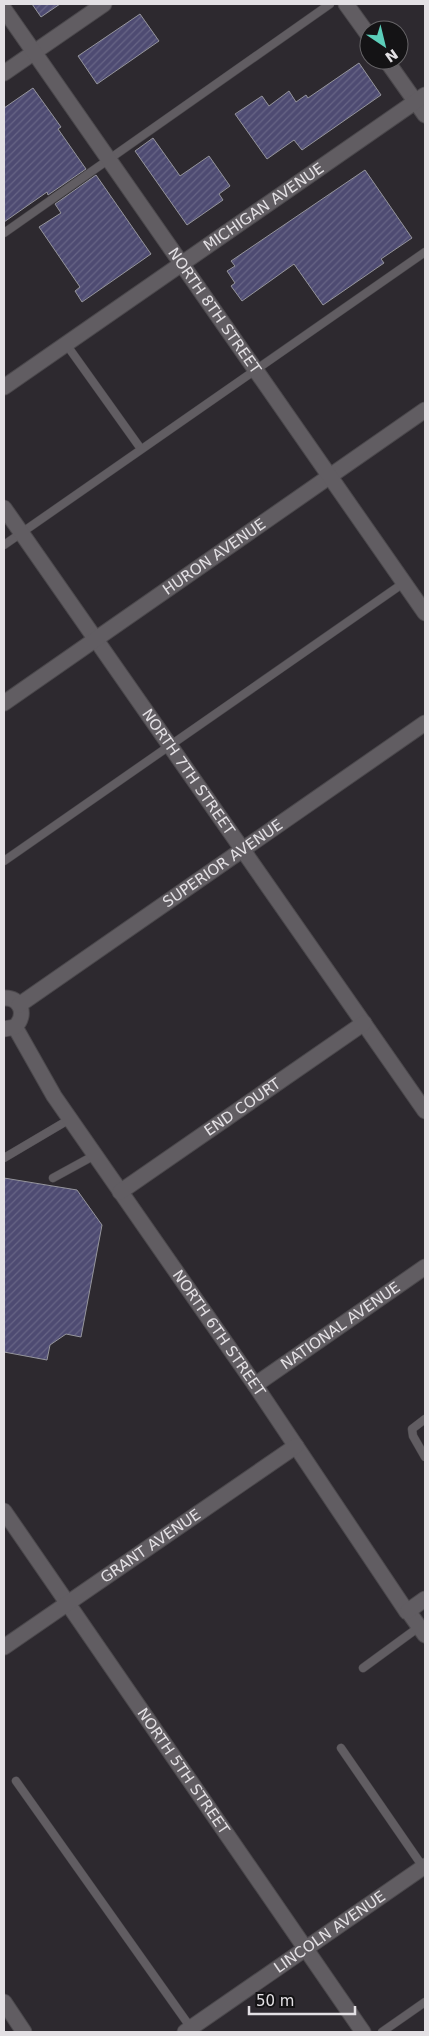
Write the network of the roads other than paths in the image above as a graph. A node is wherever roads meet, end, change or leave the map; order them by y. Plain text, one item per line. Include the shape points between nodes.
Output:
1 (104, 4) edge
2 (330, 4) edge
3 (346, 4) edge
4 (4, 9) edge
5 (359, 22) edge
6 (34, 52) junction
7 (395, 70) edge
8 (4, 73) edge
9 (421, 98) edge
10 (425, 115) edge
11 (108, 160) junction
12 (4, 233) edge
13 (425, 252) edge
14 (181, 264) junction
15 (66, 344) junction
16 (256, 370) junction
17 (4, 387) edge
18 (425, 410) edge
19 (141, 450) junction
20 (329, 477) junction
21 (4, 508) edge
22 (21, 533) junction
23 (4, 545) edge
24 (405, 582) junction
25 (425, 613) edge
26 (96, 639) junction
27 (4, 702) edge
28 (425, 723) edge
29 (170, 746) junction
30 (242, 850) junction
31 (4, 861) edge
32 (4, 998) edge
33 (19, 1004) junction
34 (364, 1024) junction
35 (9, 1028) edge
36 (425, 1111) edge
37 (70, 1119) junction
38 (95, 1155) junction
39 (4, 1158) edge
40 (53, 1178) dead end
41 (120, 1192) junction
42 (425, 1267) edge
43 (255, 1385) junction
44 (425, 1419) edge
45 (296, 1446) junction
46 (425, 1457) edge
47 (4, 1511) edge
48 (425, 1599) edge
49 (67, 1603) junction
50 (408, 1611) junction
51 (422, 1631) edge
52 (4, 1647) edge
53 (363, 1668) dead end
54 (341, 1748) dead end
55 (16, 1781) dead end
56 (424, 1867) edge
57 (305, 1949) junction
58 (4, 2002) edge
59 (425, 2002) edge
60 (188, 2030) edge
61 (24, 2032) edge
62 (364, 2032) edge
63 (382, 2032) edge

1 - 6 street
2 - 11 lane
3 - 5 street
4 - 6 street, NORTH 8TH STREET
6 - 8 street
6 - 11 street, NORTH 8TH STREET
7 - 9 street
9 - 10 street
9 - 14 street, MICHIGAN AVENUE
11 - 12 lane
11 - 14 street, NORTH 8TH STREET
13 - 16 lane
14 - 15 street, MICHIGAN AVENUE
14 - 16 street, NORTH 8TH STREET
15 - 17 street, MICHIGAN AVENUE
15 - 19 lane
16 - 19 lane
16 - 20 street, NORTH 8TH STREET
18 - 20 street, HURON AVENUE
19 - 22 lane
20 - 24 street, NORTH 8TH STREET
20 - 26 street, HURON AVENUE
21 - 22 street, NORTH 7TH STREET
22 - 23 lane
22 - 26 street, NORTH 7TH STREET
24 - 25 street, NORTH 8TH STREET
24 - 29 lane
26 - 27 street, HURON AVENUE
26 - 29 street, NORTH 7TH STREET
28 - 30 street, SUPERIOR AVENUE
29 - 30 street, NORTH 7TH STREET
29 - 31 lane
30 - 33 street, SUPERIOR AVENUE
30 - 34 street, NORTH 7TH STREET
32 - 33 street
33 - 35 street via 21,1019
34 - 36 street, NORTH 7TH STREET
34 - 41 street, END COURT
35 - 37 street, NORTH 6TH STREET
37 - 38 street, NORTH 6TH STREET
37 - 39 lane
38 - 40 lane
38 - 41 street, NORTH 6TH STREET
41 - 43 street, NORTH 6TH STREET
42 - 43 street, NATIONAL AVENUE
43 - 45 street, NORTH 6TH STREET
44 - 46 lane via 412,1429
45 - 49 street, GRANT AVENUE
45 - 50 street, NORTH 6TH STREET
47 - 49 street, NORTH 5TH STREET
48 - 50 street
49 - 52 street, GRANT AVENUE
49 - 57 street, NORTH 5TH STREET
50 - 51 street, NORTH 6TH STREET
51 - 53 lane
54 - 56 lane
55 - 60 lane
56 - 57 street, LINCOLN AVENUE
57 - 60 street, LINCOLN AVENUE
57 - 62 street, NORTH 5TH STREET
58 - 61 street
59 - 63 lane

